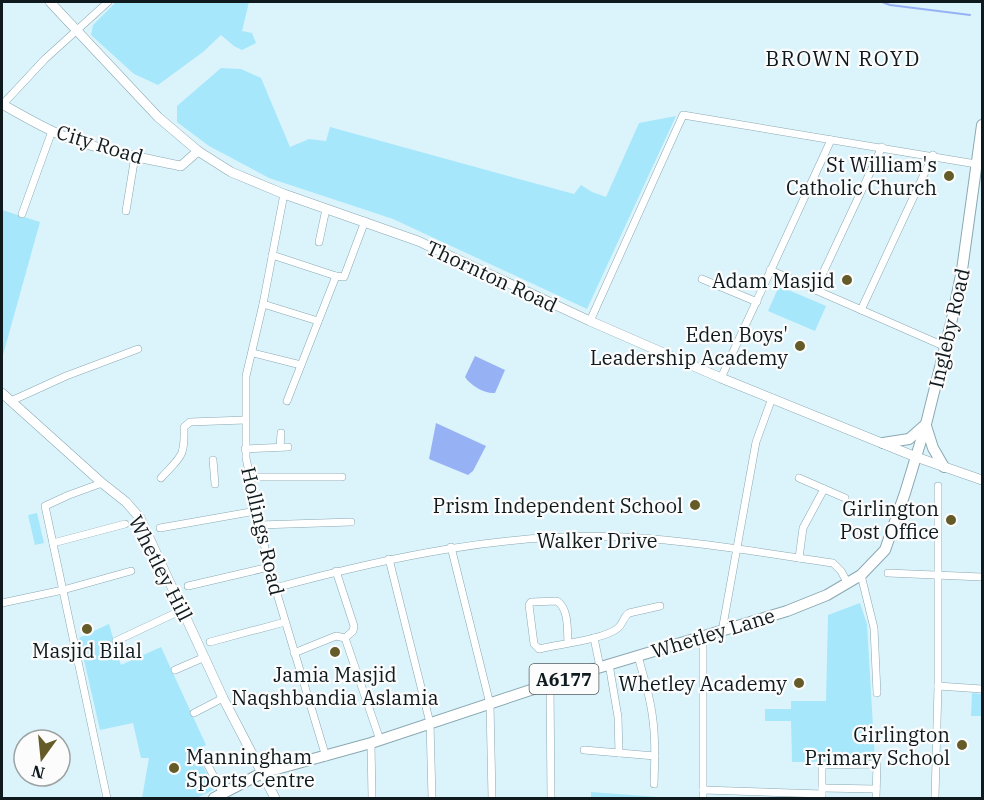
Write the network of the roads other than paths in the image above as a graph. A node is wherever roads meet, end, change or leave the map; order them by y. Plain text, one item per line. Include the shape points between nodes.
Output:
1 (50, 2) edge
2 (108, 2) edge
3 (77, 32) junction
4 (2, 104) edge
5 (982, 125) edge
6 (52, 131) junction
7 (831, 140) junction
8 (882, 147) junction
9 (198, 151) junction
10 (933, 155) junction
11 (135, 156) junction
12 (980, 164) edge
13 (284, 194) junction
14 (326, 209) junction
15 (126, 211) dead end
16 (22, 214) dead end
17 (364, 221) junction
18 (319, 242) dead end
19 (272, 255) junction
20 (770, 270) junction
21 (336, 276) junction
22 (702, 279) dead end
23 (815, 290) junction
24 (757, 302) junction
25 (264, 304) junction
26 (861, 310) junction
27 (318, 321) junction
28 (590, 321) junction
29 (946, 347) junction
30 (138, 349) dead end
31 (253, 353) junction
32 (301, 365) junction
33 (721, 378) junction
34 (2, 394) edge
35 (772, 398) junction
36 (11, 401) junction
37 (287, 401) dead end
38 (245, 420) junction
39 (926, 425) junction
40 (281, 433) dead end
41 (883, 443) junction
42 (245, 449) junction
43 (916, 457) junction
44 (213, 460) dead end
45 (944, 466) junction
46 (248, 477) junction
47 (342, 477) dead end
48 (161, 478) dead end
49 (799, 478) dead end
50 (982, 480) edge
51 (102, 483) junction
52 (215, 483) dead end
53 (939, 486) dead end
54 (825, 489) junction
55 (845, 498) dead end
56 (256, 511) junction
57 (351, 522) dead end
58 (125, 524) dead end
59 (259, 525) junction
60 (160, 528) dead end
61 (53, 543) junction
62 (451, 547) junction
63 (737, 549) junction
64 (799, 558) junction
65 (389, 559) junction
66 (269, 567) junction
67 (130, 571) dead end
68 (336, 571) junction
69 (888, 573) dead end
70 (938, 574) junction
71 (861, 575) junction
72 (982, 577) edge
73 (848, 584) junction
74 (188, 585) dead end
75 (275, 588) junction
76 (63, 590) junction
77 (2, 603) edge
78 (660, 606) dead end
79 (182, 610) junction
80 (285, 622) junction
81 (722, 631) junction
82 (703, 637) junction
83 (345, 638) junction
84 (594, 638) junction
85 (116, 641) dead end
86 (210, 642) dead end
87 (568, 642) junction
88 (294, 654) junction
89 (638, 656) junction
90 (205, 657) junction
91 (604, 666) junction
92 (175, 670) dead end
93 (550, 683) junction
94 (938, 686) junction
95 (982, 689) edge
96 (877, 693) dead end
97 (223, 698) junction
98 (490, 704) junction
99 (194, 713) dead end
100 (430, 723) junction
101 (375, 742) junction
102 (584, 750) dead end
103 (201, 752) dead end
104 (619, 753) junction
105 (655, 756) junction
106 (326, 757) junction
107 (262, 773) junction
108 (654, 784) dead end
109 (703, 789) junction
110 (876, 789) junction
111 (822, 793) edge
112 (761, 795) edge
113 (219, 796) edge
114 (107, 798) edge
115 (274, 798) edge
116 (372, 798) edge
117 (432, 798) edge
118 (492, 798) edge
119 (551, 798) edge
120 (703, 798) edge
121 (876, 798) edge
122 (935, 798) edge

1 - 3 main road, Thornton Road
2 - 3 street
3 - 4 street
3 - 9 main road, Thornton Road via 158,117
4 - 6 main road, City Road
5 - 12 main road, Ingleby Road / A6177
6 - 11 main road, City Road
6 - 16 street
7 - 8 street
7 - 20 street
7 - 28 street via 682,115
8 - 10 street
8 - 23 street
9 - 11 main road, City Road via 181,166
9 - 13 main road, Thornton Road via 231,172
10 - 12 street
10 - 26 street
11 - 15 street
12 - 29 main road, Ingleby Road / A6177
13 - 14 main road, Thornton Road
13 - 19 street, Hollings Road
14 - 17 main road, Thornton Road
14 - 18 street
17 - 21 street via 344,277
17 - 28 main road, Thornton Road via 418,241
19 - 21 street
19 - 25 street, Hollings Road
20 - 23 street
20 - 24 street
21 - 27 street
22 - 24 street
23 - 26 street
24 - 33 street
25 - 27 street
25 - 31 street, Hollings Road
26 - 29 street
27 - 32 street
28 - 33 main road, Thornton Road
29 - 39 main road, Ingleby Road / A6177
30 - 36 street
31 - 32 street
31 - 38 street, Hollings Road via 246,376
32 - 37 street
33 - 35 main road, Thornton Road
34 - 36 main road, Whetley Hill
35 - 41 main road, Thornton Road
35 - 63 street via 756,442
36 - 51 main road, Whetley Hill
38 - 42 street, Hollings Road
38 - 48 street via 190,422 184,427 182,454
39 - 41 main road via 909,439
39 - 43 main road, Ingleby Road / A6177
39 - 45 main road
40 - 42 street via 284,447
41 - 43 main road, Thornton Road
42 - 46 street, Hollings Road
43 - 45 main road, Thornton Road
43 - 71 main road, Whetley Lane / A6177 via 885,550
44 - 52 street
45 - 50 main road, Thornton Road
46 - 47 street
46 - 56 street, Hollings Road
49 - 54 street
51 - 61 street via 45,506
51 - 79 main road, Whetley Hill via 140,518
53 - 70 street
54 - 55 street
54 - 64 street via 803,528
56 - 59 street, Hollings Road
56 - 60 street
57 - 59 street
58 - 61 street
59 - 66 street, Hollings Road
61 - 76 street
62 - 63 street, Walker Drive via 564,537 623,537
62 - 65 street, Walker Drive
62 - 98 street
63 - 64 street, Walker Drive
63 - 81 street
64 - 73 street, Walker Drive via 833,563
65 - 68 street, Walker Drive
65 - 100 street
66 - 74 street
66 - 75 street, Hollings Road
67 - 76 street
68 - 75 street, Walker Drive
68 - 83 street via 354,626
69 - 70 street
70 - 72 street
70 - 94 street
71 - 73 main road, Whetley Lane / A6177
71 - 96 street via 874,628
73 - 81 main road, Whetley Lane / A6177 via 787,611
75 - 80 street, Hollings Road
76 - 77 street
76 - 114 street
78 - 84 street via 629,613 619,627
79 - 85 street
79 - 90 main road, Whetley Hill
80 - 86 street
80 - 88 street, Hollings Road
81 - 82 main road, Whetley Lane / A6177
82 - 89 main road, Whetley Lane / A6177
82 - 109 street
83 - 88 street via 336,636
83 - 101 street
84 - 87 street
84 - 91 street
87 - 87 street via 539,649 534,644 531,602 561,603 565,608
88 - 106 street, Hollings Road
89 - 91 main road, Whetley Lane / A6177
89 - 105 street via 650,702
90 - 92 street
90 - 97 main road, Whetley Hill
91 - 93 main road, Whetley Lane / A6177
91 - 104 street via 618,717
93 - 98 main road, Whetley Lane / A6177
93 - 119 street
94 - 95 street
94 - 122 street
97 - 99 street
97 - 107 main road, Whetley Hill
98 - 100 main road, Whetley Lane / A6177
98 - 118 street
100 - 101 main road, Whetley Lane / A6177
100 - 117 street
101 - 106 main road, Whetley Lane / A6177
101 - 116 street
102 - 104 street
103 - 113 street
104 - 105 street
105 - 108 street
106 - 107 main road, Whetley Lane / A6177
107 - 113 main road, A6177
107 - 115 main road, Whetley Hill
109 - 112 street
109 - 120 street
110 - 111 street
110 - 111 street via 877,764 822,765
110 - 121 street
111 - 112 street

